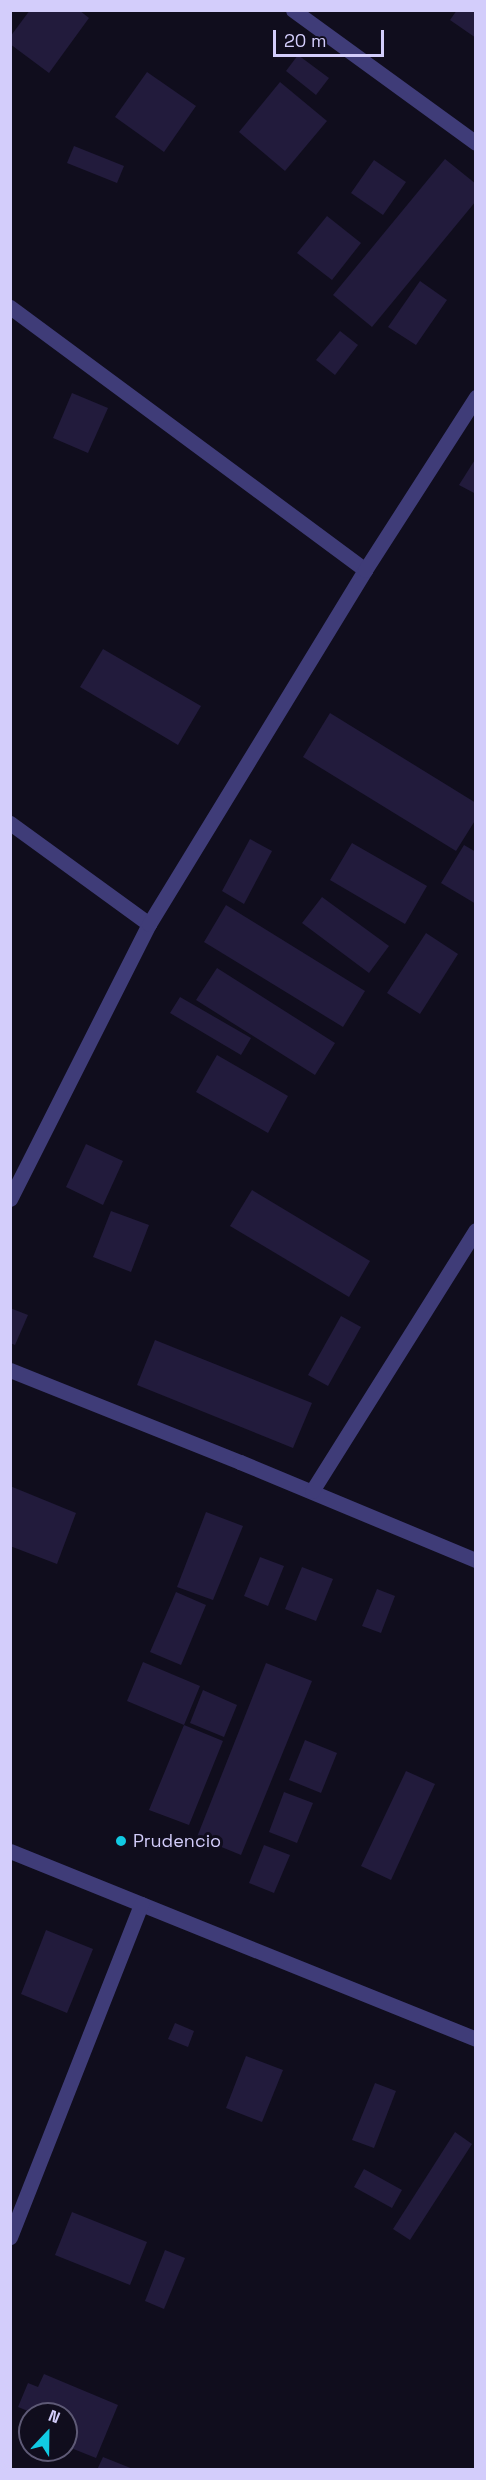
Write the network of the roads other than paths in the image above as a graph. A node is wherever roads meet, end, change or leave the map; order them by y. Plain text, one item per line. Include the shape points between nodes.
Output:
1 (293, 10) edge
2 (476, 143) edge
3 (10, 307) edge
4 (476, 398) edge
5 (365, 570) junction
6 (10, 823) edge
7 (149, 924) junction
8 (10, 1199) edge
9 (476, 1230) edge
10 (10, 1370) edge
11 (312, 1491) junction
12 (476, 1560) edge
13 (10, 1851) edge
14 (141, 1904) junction
15 (476, 2039) edge
16 (10, 2237) edge

1 - 2 street
3 - 5 street
4 - 5 street
5 - 7 street
6 - 7 street
7 - 8 street
9 - 11 street
10 - 11 street
11 - 12 street
13 - 14 street
14 - 15 street
14 - 16 street

